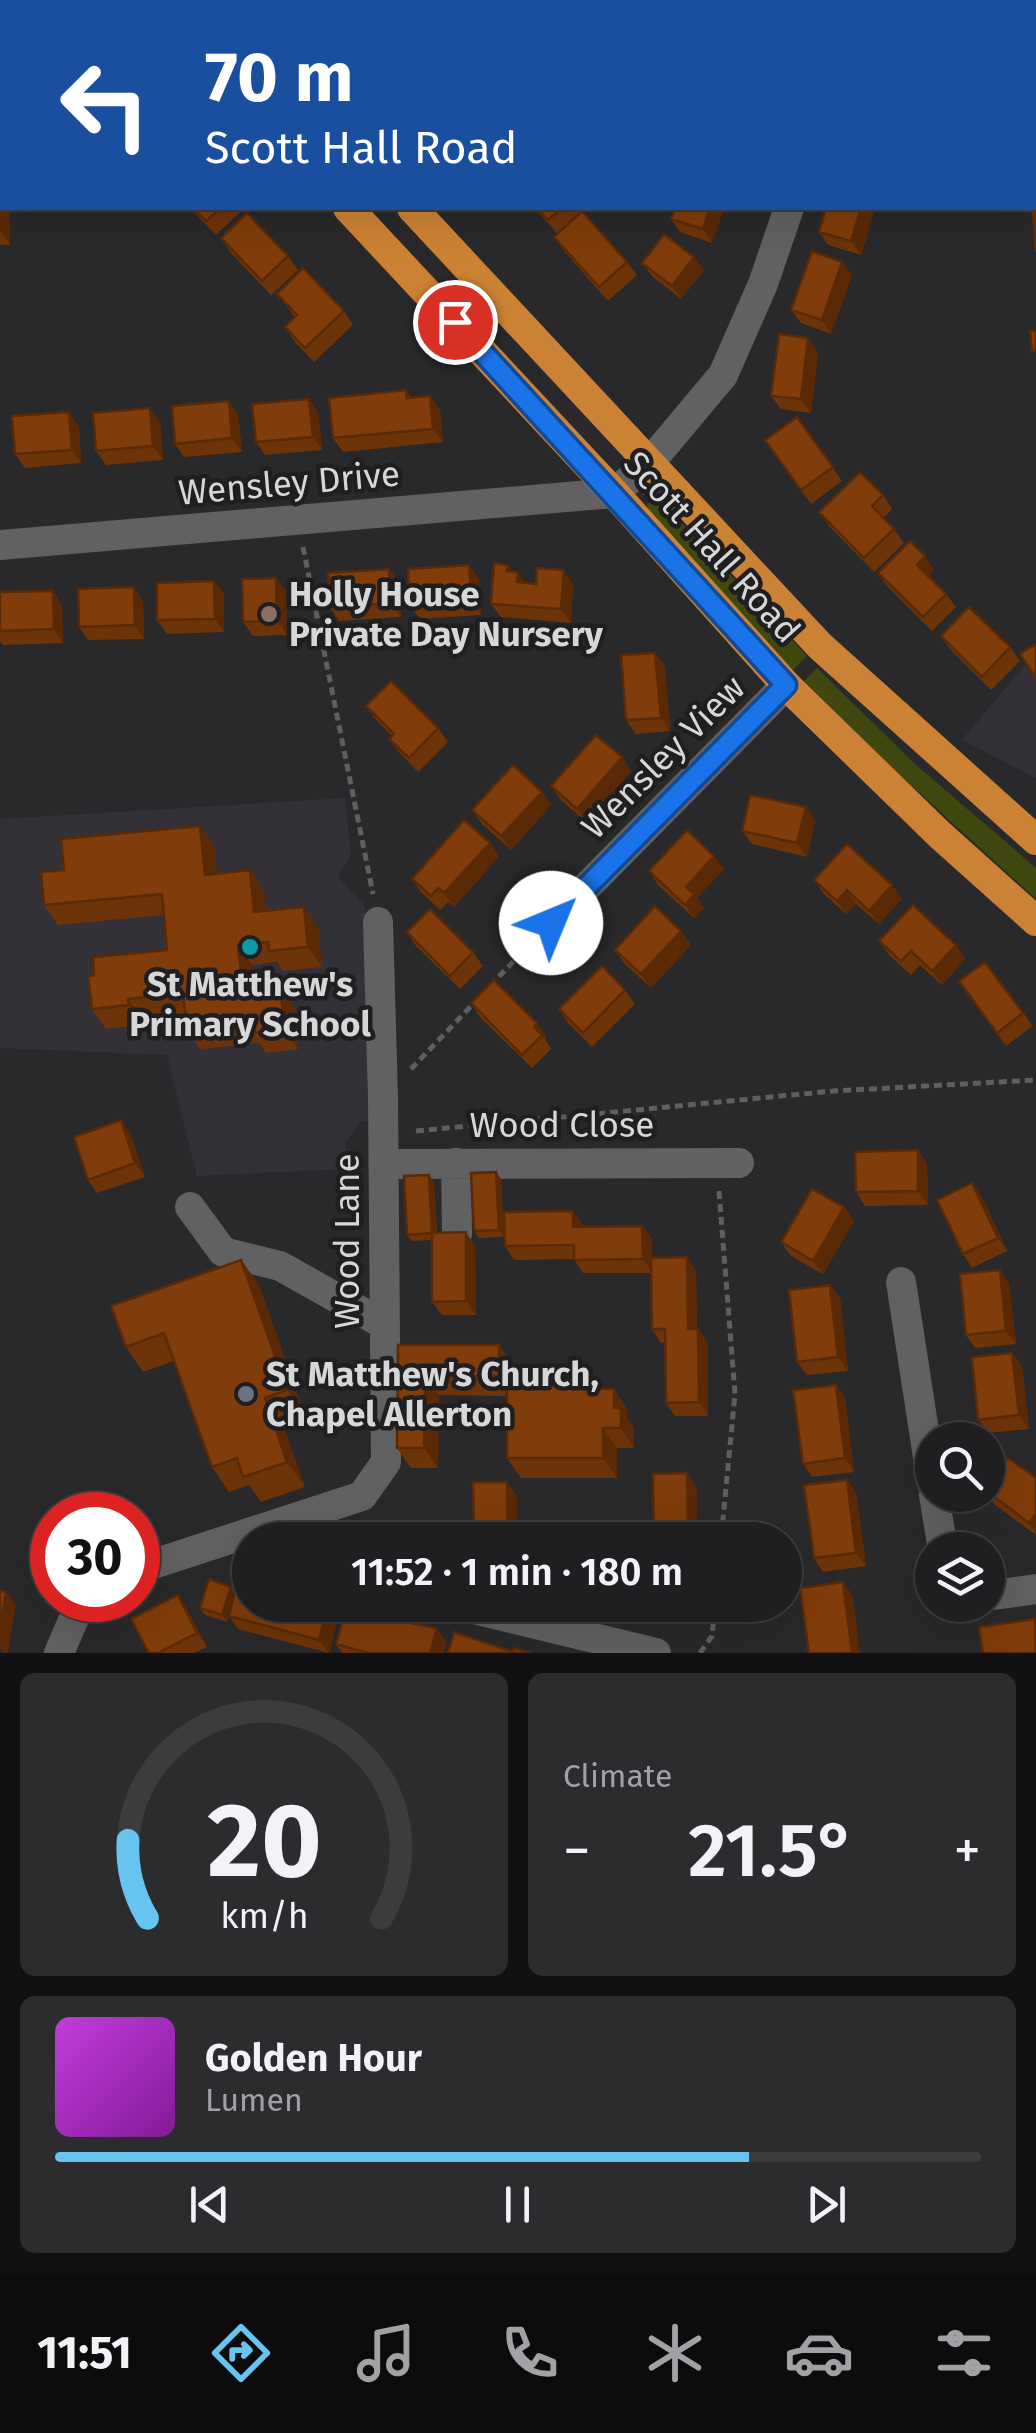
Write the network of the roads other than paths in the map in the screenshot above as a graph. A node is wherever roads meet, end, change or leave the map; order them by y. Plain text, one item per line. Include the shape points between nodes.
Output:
1 (350, 210) edge
2 (414, 210) edge
3 (788, 210) edge
4 (651, 461) junction
5 (599, 496) junction
6 (0, 545) edge
7 (786, 685) junction
8 (1036, 840) edge
9 (1036, 921) edge
10 (378, 922) road end
11 (551, 923) road end
12 (384, 1149) junction
13 (456, 1162) junction
14 (728, 1163) road end
15 (190, 1207) dead end
16 (457, 1234) edge
17 (901, 1282) dead end
18 (385, 1324) junction
19 (923, 1422) edge
20 (295, 1522) edge
21 (232, 1543) edge
22 (160, 1563) edge
23 (1036, 1589) edge
24 (1005, 1593) edge
25 (72, 1622) edge
26 (527, 1622) edge
27 (59, 1653) edge
28 (656, 1653) edge

1 - 5 highway, Scott Hall Road via 588,465
2 - 4 highway, Scott Hall Road
3 - 4 street via 723,376
4 - 5 street
4 - 8 highway, Scott Hall Road via 820,646
5 - 6 street, Wensley Drive
5 - 7 highway, Scott Hall Road
7 - 9 highway, Scott Hall Road
7 - 11 street, Wensley View
10 - 12 street, Wood Lane
12 - 13 street, Wood Close
12 - 18 street, Wood Lane
13 - 14 street, Wood Close
13 - 16 street
15 - 18 street via 222,1252 280,1266
17 - 19 street
18 - 20 street, Wood Lane via 386,1462 362,1496
21 - 22 street, Wood Lane
23 - 24 street
25 - 27 street
26 - 28 street

